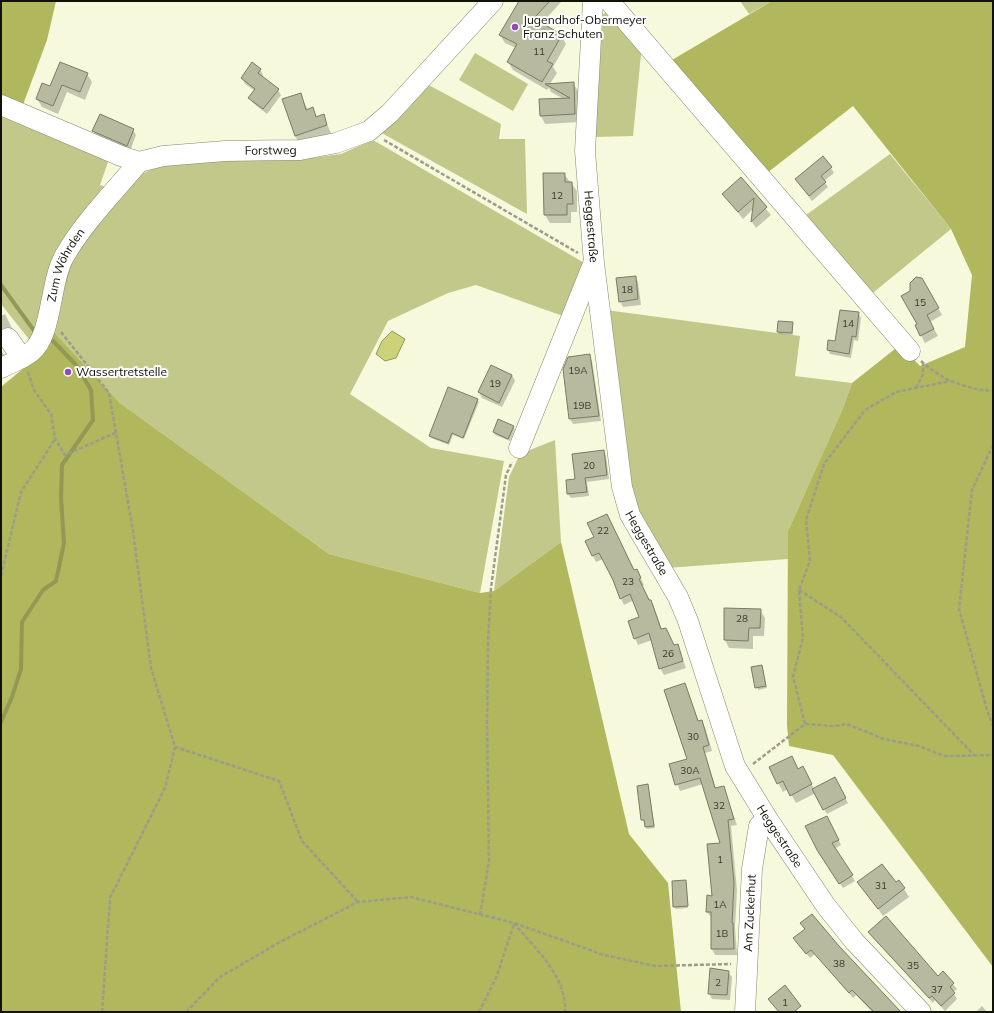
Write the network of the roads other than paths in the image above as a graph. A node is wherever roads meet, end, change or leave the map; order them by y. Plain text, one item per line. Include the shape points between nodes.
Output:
1 (493, 1) edge
2 (593, 1) edge
3 (609, 1) edge
4 (1, 105) edge
5 (139, 162) junction
6 (594, 263) junction
7 (8, 338) dead end
8 (917, 357) road end
9 (22, 358) junction
10 (1, 368) edge
11 (519, 448) road end
12 (767, 818) junction
13 (745, 1004) edge
14 (761, 1012) edge
15 (921, 1012) edge

1 - 5 street, Forstweg via 390,113 369,131 336,143 300,150 225,151 163,156
2 - 6 street, Heggestraße via 585,151
3 - 8 street
4 - 5 street
5 - 9 street, Zum Wöhrden via 89,221 63,257 55,280 44,332 32,352
6 - 11 street
6 - 12 street, Heggestraße via 622,487 630,515 683,609 733,758
7 - 9 street
9 - 10 street, Zum Wöhrden
12 - 13 street, Am Zuckerhut via 759,826 752,869
12 - 15 street, Heggestraße via 826,906 854,941
13 - 14 street

